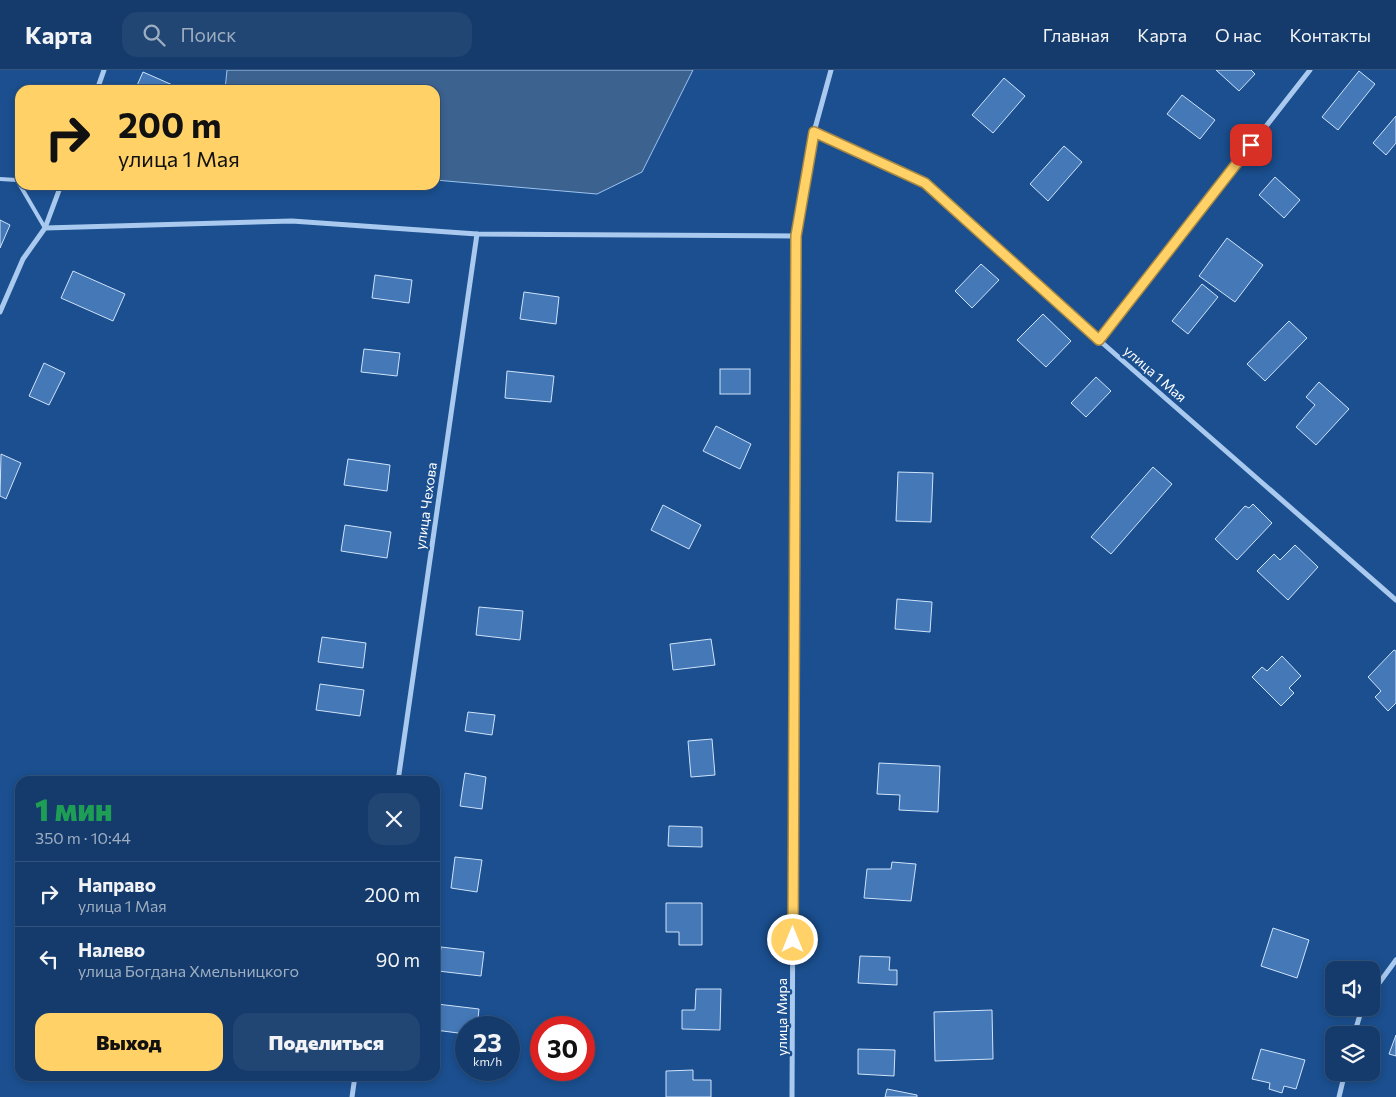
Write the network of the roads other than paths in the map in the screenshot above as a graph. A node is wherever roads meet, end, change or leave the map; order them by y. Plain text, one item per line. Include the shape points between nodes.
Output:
1 (104, 70) edge
2 (831, 70) edge
3 (1310, 70) edge
4 (98, 85) edge
5 (814, 132) junction
6 (0, 179) edge
7 (15, 180) edge
8 (23, 190) edge
9 (59, 190) edge
10 (45, 228) junction
11 (477, 234) junction
12 (796, 236) junction
13 (0, 312) edge
14 (1099, 340) junction
15 (1396, 600) edge
16 (399, 776) edge
17 (1396, 960) edge
18 (1380, 982) edge
19 (354, 1081) edge
20 (1343, 1081) edge
21 (352, 1097) edge
22 (792, 1097) edge
23 (1339, 1097) edge

1 - 4 street
2 - 5 street, улица Мира
3 - 14 street
5 - 12 street, улица Мира
5 - 14 street, улица 1 Мая via 925,183
6 - 7 lane
8 - 10 lane
9 - 10 street
10 - 11 street via 292,221
10 - 13 street via 23,259
11 - 12 street
11 - 16 street, улица Чехова
12 - 22 street, улица Мира
14 - 15 street, улица 1 Мая
17 - 18 street
19 - 21 street
20 - 23 street

